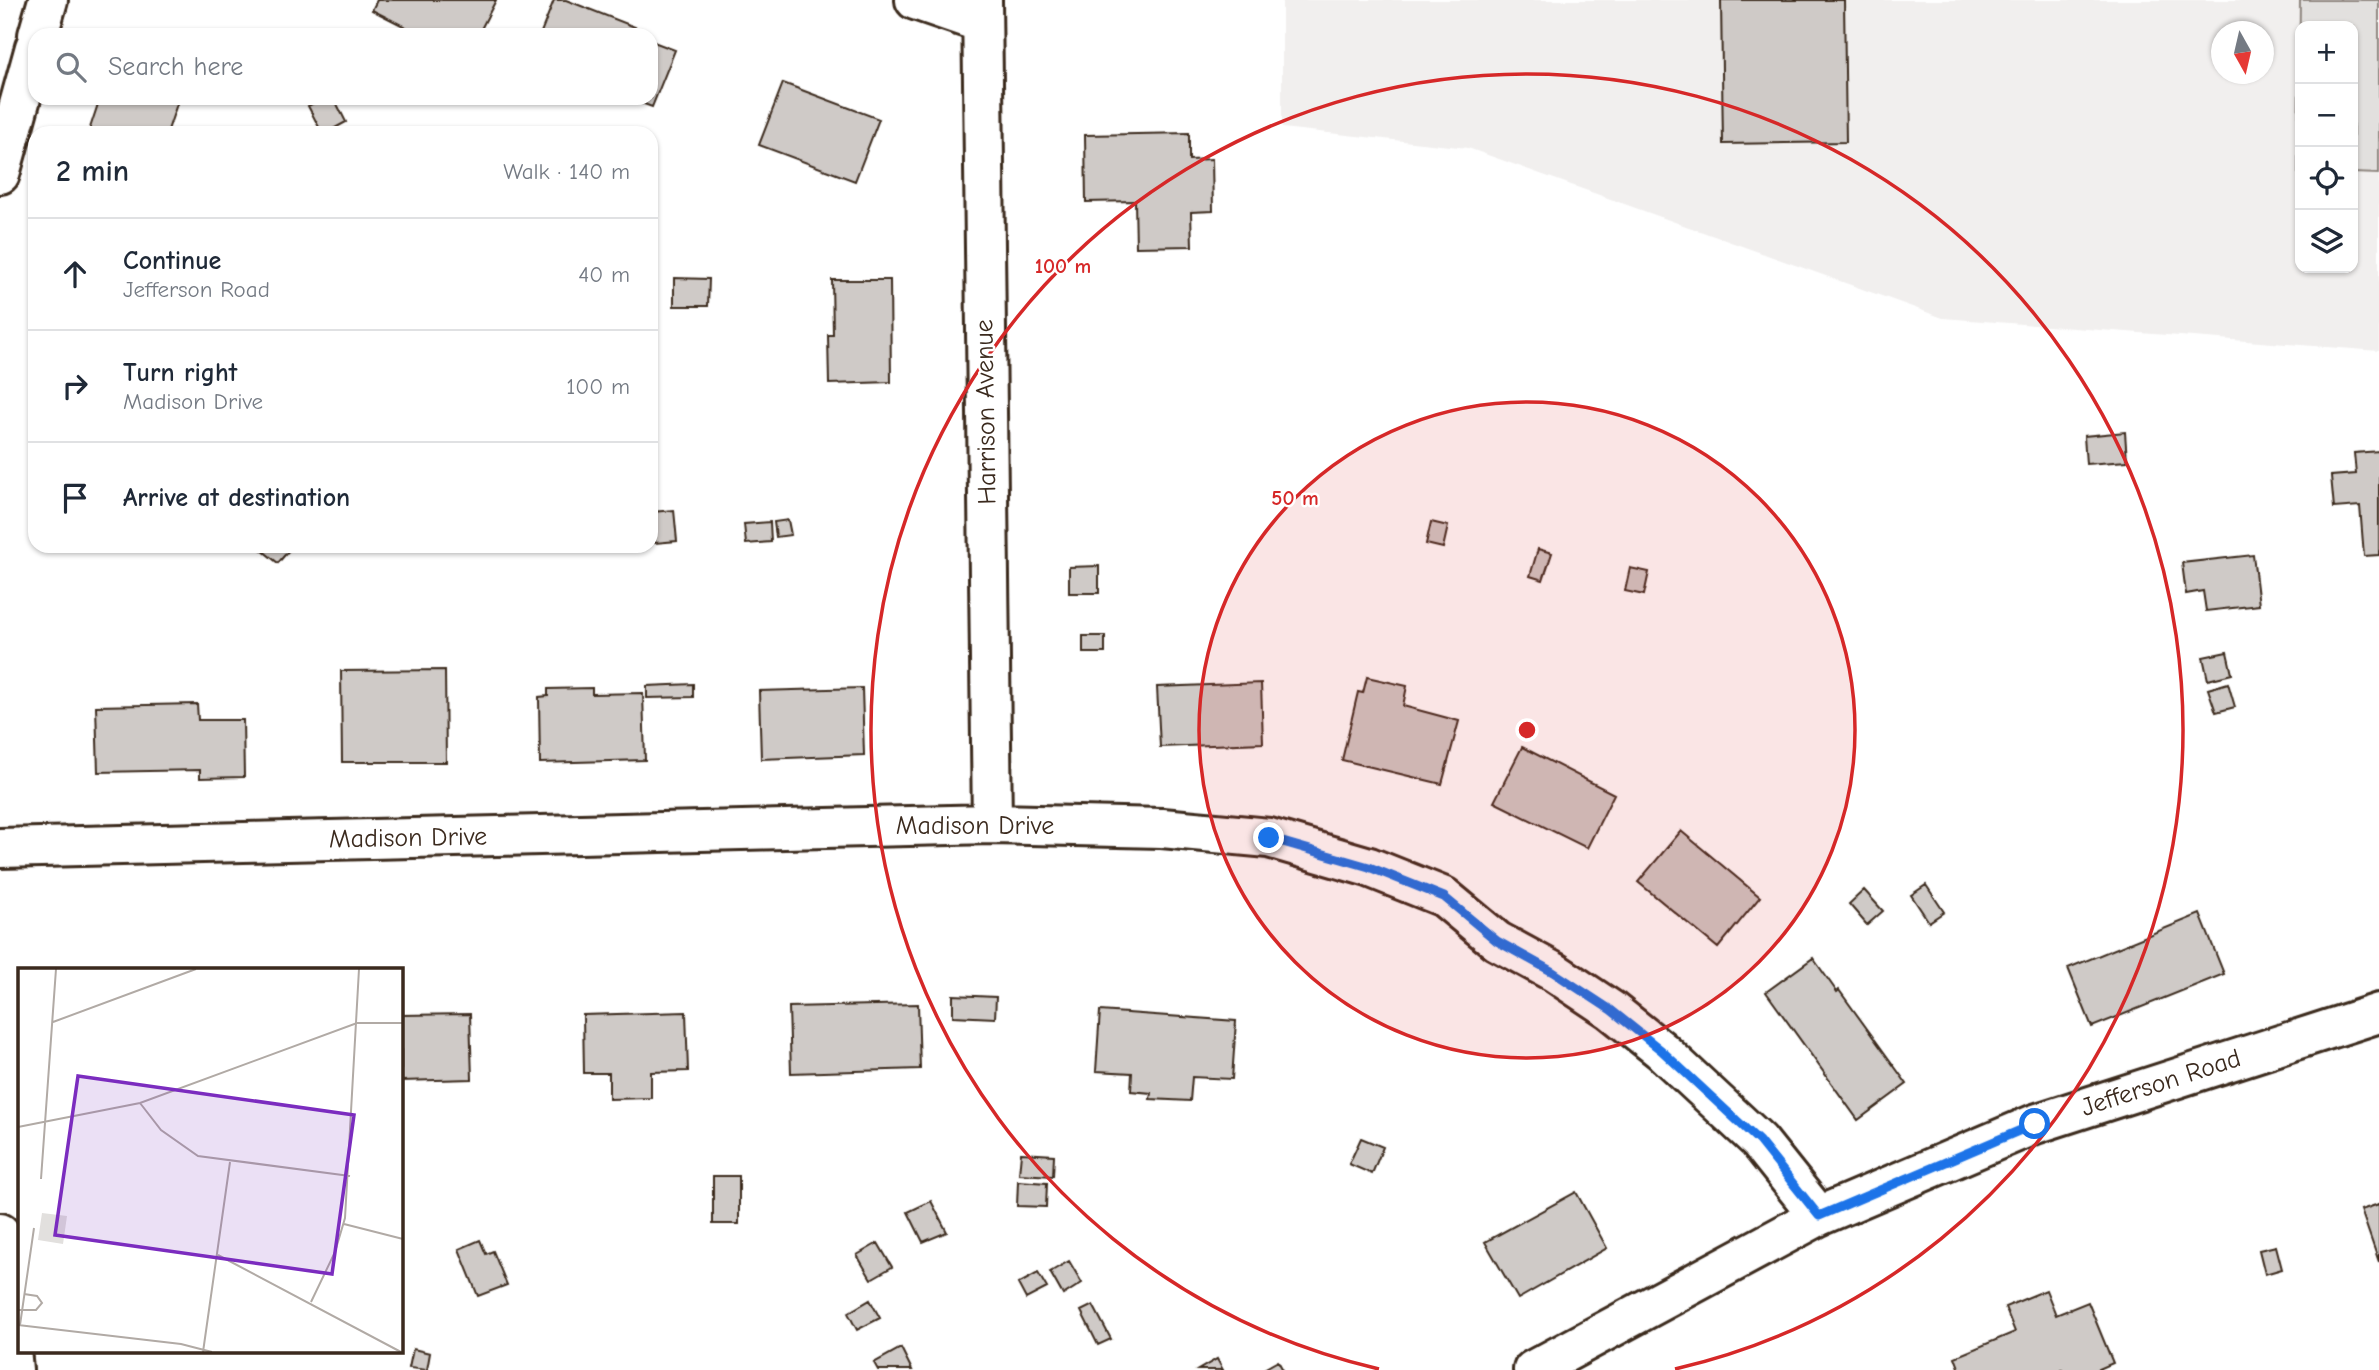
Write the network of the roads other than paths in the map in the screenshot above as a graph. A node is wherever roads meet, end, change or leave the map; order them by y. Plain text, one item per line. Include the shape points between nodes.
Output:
1 (48, 0) edge
2 (915, 0) edge
3 (982, 11) edge
4 (40, 28) edge
5 (28, 72) edge
6 (0, 174) edge
7 (992, 824) junction
8 (0, 848) edge
9 (2379, 1013) edge
10 (1819, 1216) junction
11 (0, 1233) edge
12 (13, 1370) edge
13 (1533, 1370) edge

1 - 4 street
2 - 3 street
3 - 7 street, Harrison Avenue
5 - 6 street
7 - 8 street, Madison Drive
7 - 10 street, Madison Drive via 1162,828 1269,838 1369,867 1444,897 1497,941 1600,1003 1661,1050 1759,1141
9 - 10 street, Jefferson Road via 2035,1124
10 - 13 street, Jefferson Road
11 - 12 street

